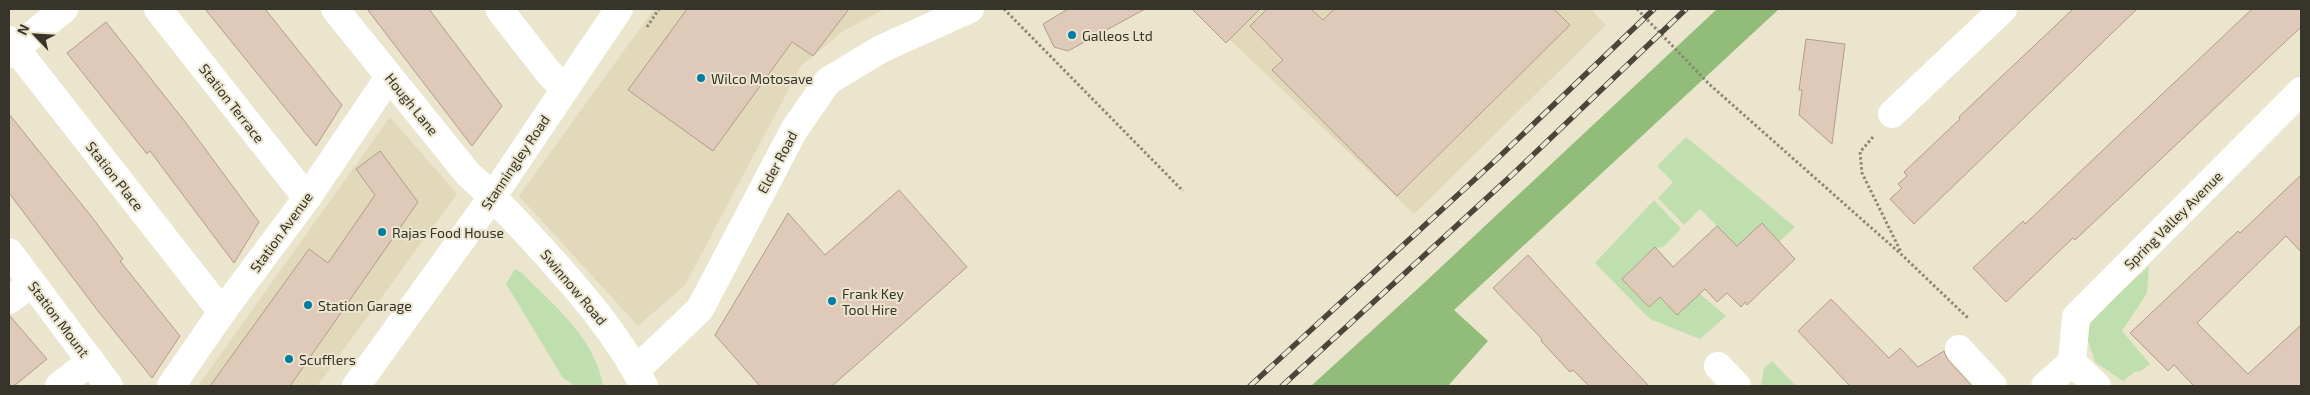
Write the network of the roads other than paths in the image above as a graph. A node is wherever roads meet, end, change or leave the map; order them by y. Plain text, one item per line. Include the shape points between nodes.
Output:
1 (64, 9) edge
2 (158, 9) edge
3 (335, 9) edge
4 (499, 9) edge
5 (619, 9) edge
6 (970, 9) edge
7 (2003, 9) edge
8 (11, 47) edge
9 (389, 78) junction
10 (565, 88) junction
11 (2301, 91) edge
12 (1892, 114) road end
13 (493, 196) junction
14 (307, 198) junction
15 (9, 252) edge
16 (32, 283) junction
17 (9, 300) edge
18 (222, 312) junction
19 (1959, 349) dead end
20 (91, 361) junction
21 (2072, 362) junction
22 (1718, 366) dead end
23 (638, 381) edge
24 (59, 386) edge
25 (109, 386) edge
26 (171, 386) edge
27 (356, 386) edge
28 (1737, 386) edge
29 (1993, 386) edge
30 (2045, 386) edge
31 (2097, 386) edge

1 - 8 street
2 - 14 street, Station Terrace
3 - 9 street, Hough Lane
4 - 10 street via 549,73
5 - 10 street, Stanningley Road
6 - 23 street, Elder Road via 881,49 828,81 794,130 700,308
7 - 12 street
8 - 18 street, Station Place
9 - 13 street, Hough Lane via 468,174
9 - 14 street, Station Avenue
10 - 13 street, Stanningley Road
11 - 21 street, Spring Valley Avenue via 2076,317
13 - 23 street, Swinnow Road via 579,290 612,333
13 - 27 street, Stanningley Road
14 - 18 street, Station Avenue
15 - 16 street, Station Mount
16 - 17 street
16 - 20 street, Station Mount
18 - 26 street, Station Avenue
19 - 29 street
20 - 24 street
20 - 25 street, Station Mount
21 - 30 street
21 - 31 street
22 - 28 street

